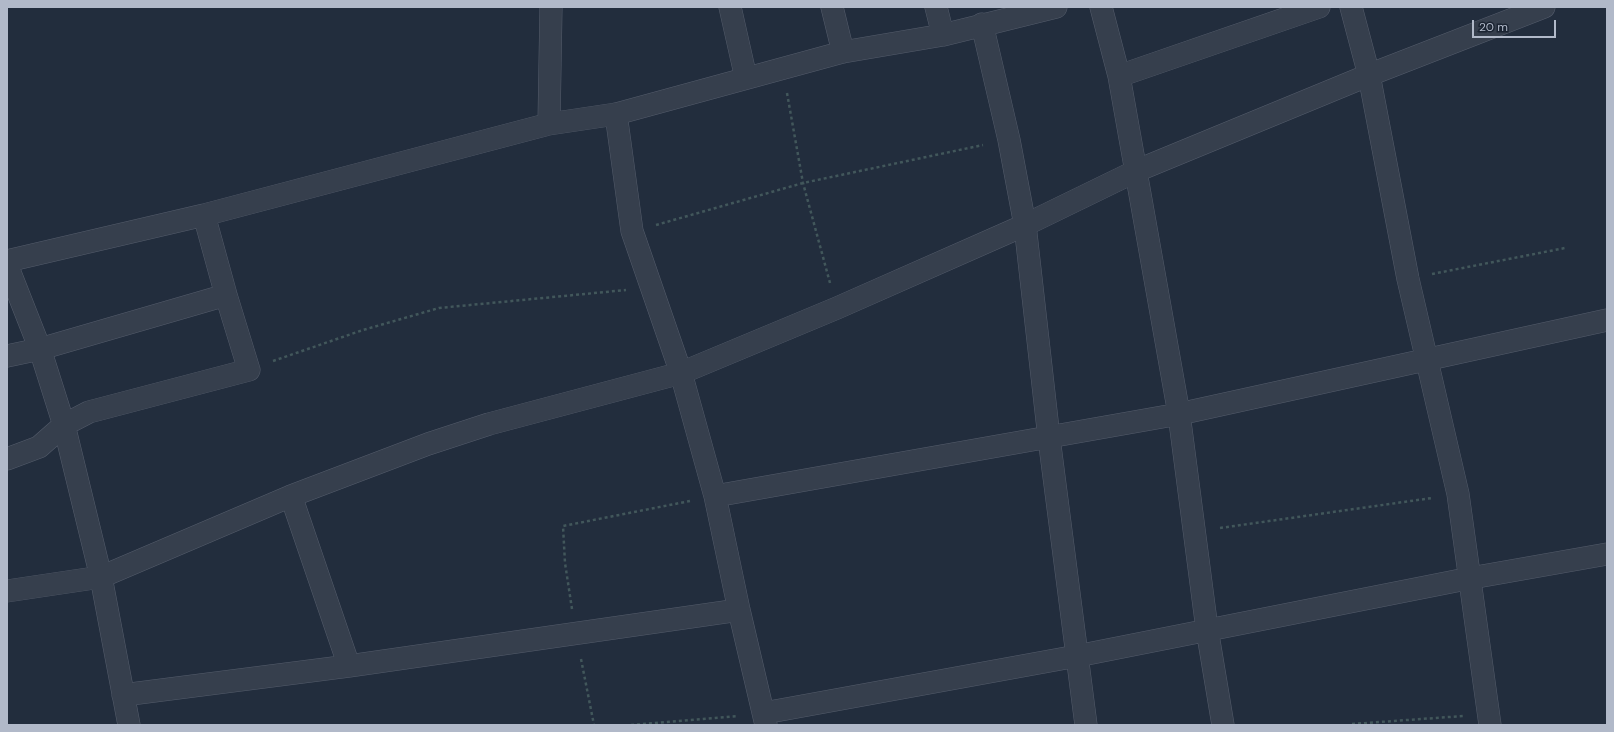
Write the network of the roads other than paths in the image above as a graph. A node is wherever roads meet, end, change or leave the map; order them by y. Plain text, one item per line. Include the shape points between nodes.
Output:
1 (551, 7) edge
2 (730, 7) edge
3 (832, 7) edge
4 (936, 7) edge
5 (1056, 7) edge
6 (1101, 7) edge
7 (1318, 7) edge
8 (1351, 7) edge
9 (1544, 7) edge
10 (982, 24) junction
11 (943, 35) junction
12 (843, 52) junction
13 (1369, 75) junction
14 (1119, 76) junction
15 (746, 78) junction
16 (616, 114) junction
17 (549, 124) junction
18 (1136, 171) junction
19 (204, 215) junction
20 (1025, 225) junction
21 (7, 261) edge
22 (7, 266) edge
23 (226, 295) junction
24 (1607, 320) edge
25 (40, 349) junction
26 (7, 356) edge
27 (1428, 360) junction
28 (681, 373) junction
29 (1179, 414) junction
30 (64, 425) junction
31 (1049, 438) junction
32 (7, 459) edge
33 (291, 496) junction
34 (715, 496) junction
35 (1607, 554) edge
36 (101, 577) junction
37 (1471, 578) junction
38 (7, 591) edge
39 (739, 610) junction
40 (1207, 629) junction
41 (1077, 656) junction
42 (349, 666) junction
43 (123, 695) junction
44 (765, 719) edge
45 (1489, 720) edge
46 (129, 725) edge
47 (1086, 725) edge
48 (1223, 725) edge

1 - 17 street
2 - 15 street
3 - 12 street
4 - 11 street
5 - 10 street
6 - 14 street
7 - 14 street
8 - 13 street
9 - 13 street
10 - 11 street
10 - 20 street via 1009,140
11 - 12 street
12 - 15 street
13 - 18 street
13 - 27 street via 1408,279
14 - 18 street
15 - 16 street
16 - 17 street
16 - 28 street via 632,231
17 - 19 street
18 - 20 street
18 - 29 street
19 - 21 street
19 - 23 street
20 - 28 street
20 - 31 street
22 - 25 street
23 - 25 street
23 - 30 street via 249,370 108,406 89,412
24 - 27 street
25 - 26 street
25 - 30 street
27 - 29 street
27 - 37 street via 1458,494
28 - 33 street via 489,424 428,444
28 - 34 street
29 - 31 street
29 - 40 street
30 - 32 street via 38,447
30 - 36 street
31 - 34 street
31 - 41 street
33 - 36 street
33 - 42 street
34 - 39 street
35 - 37 street
36 - 38 street
36 - 43 street
37 - 40 street
37 - 45 street
39 - 42 street
39 - 44 street
40 - 41 street
40 - 48 street
41 - 44 street
41 - 47 street
42 - 43 street
43 - 46 street

